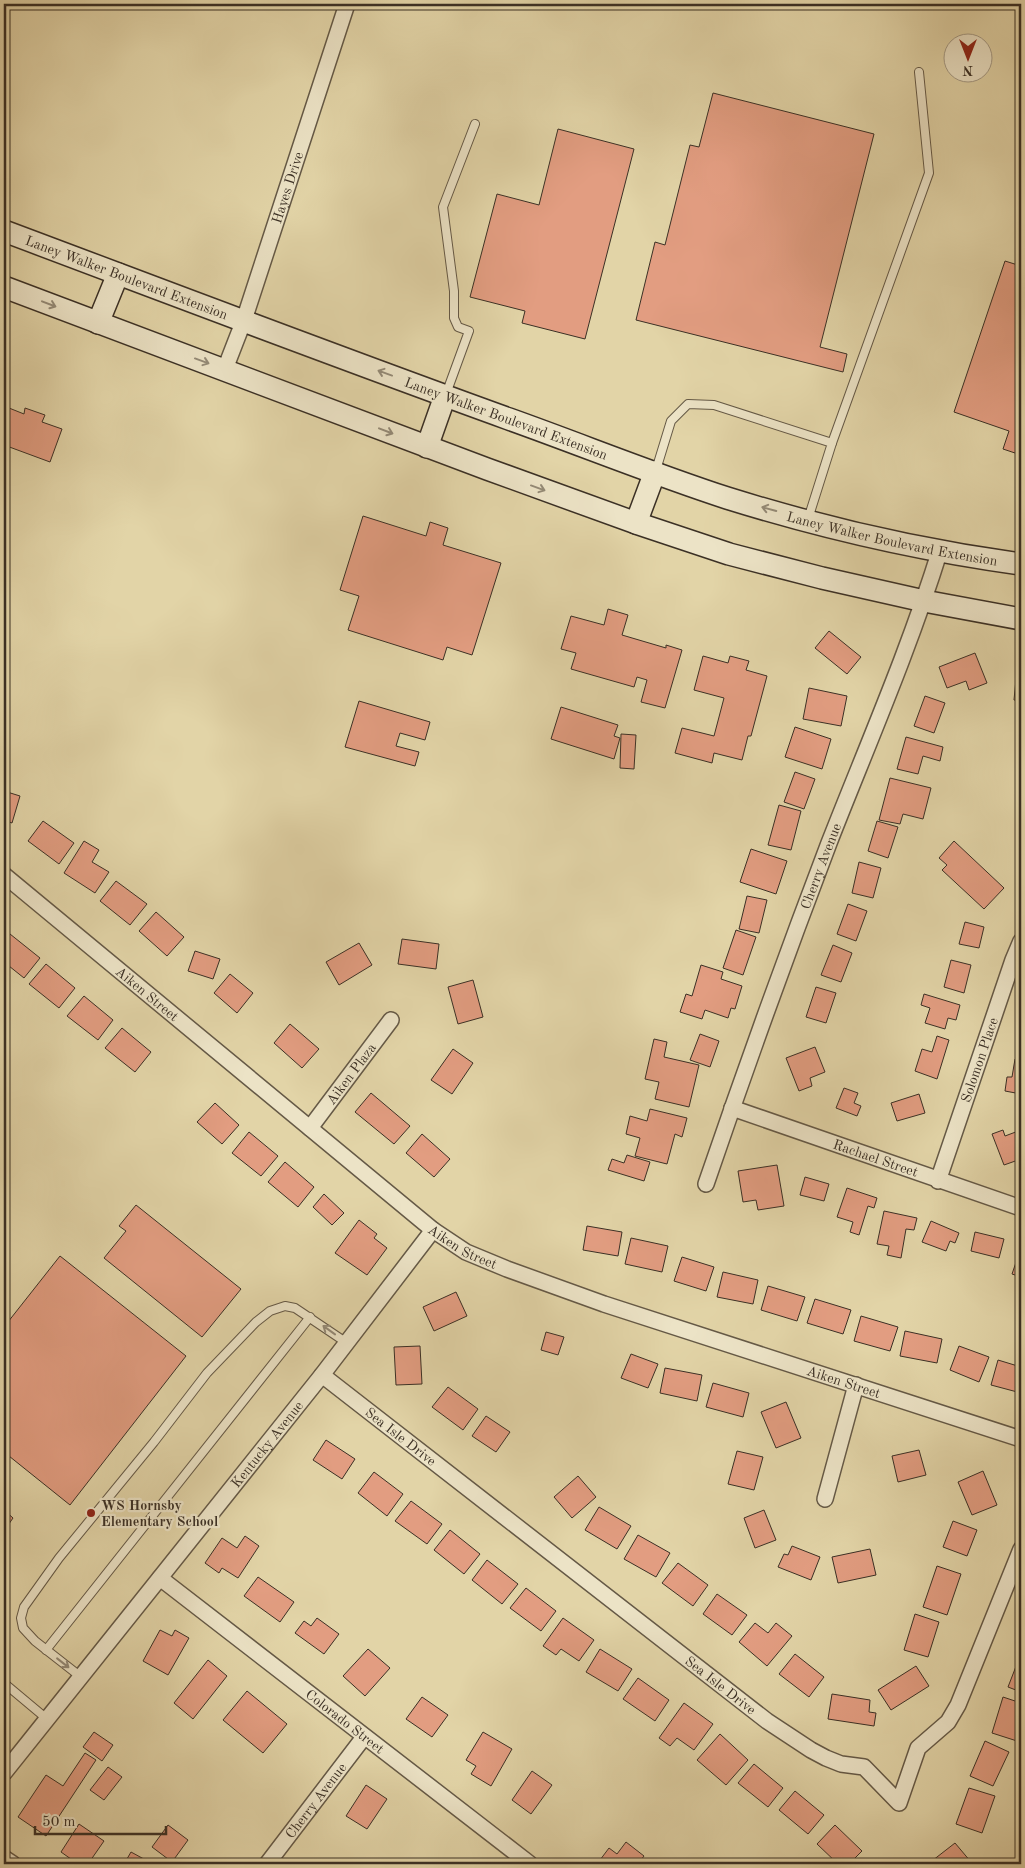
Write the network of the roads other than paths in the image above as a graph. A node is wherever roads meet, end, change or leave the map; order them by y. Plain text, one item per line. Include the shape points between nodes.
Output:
1 (347, 4) edge
2 (919, 72) dead end
3 (475, 124) dead end
4 (4, 230) edge
5 (118, 274) junction
6 (4, 287) edge
7 (244, 320) junction
8 (98, 323) junction
9 (224, 369) junction
10 (445, 396) junction
11 (832, 443) junction
12 (426, 447) junction
13 (655, 472) junction
14 (808, 520) junction
15 (636, 523) junction
16 (940, 550) junction
17 (1021, 564) edge
18 (924, 601) junction
19 (1021, 619) edge
20 (4, 875) edge
21 (1021, 941) edge
22 (391, 1020) dead end
23 (732, 1108) junction
24 (310, 1128) junction
25 (938, 1181) junction
26 (706, 1184) dead end
27 (1021, 1208) edge
28 (433, 1230) junction
29 (310, 1317) junction
30 (347, 1343) junction
31 (322, 1375) junction
32 (856, 1385) junction
33 (1021, 1439) edge
34 (825, 1499) dead end
35 (1021, 1549) edge
36 (160, 1578) junction
37 (46, 1650) junction
38 (81, 1677) junction
39 (4, 1683) edge
40 (47, 1718) junction
41 (364, 1737) junction
42 (4, 1772) edge
43 (4, 1858) edge
44 (13, 1864) edge
45 (267, 1864) edge
46 (530, 1864) edge

1 - 7 street, Hayes Drive
2 - 11 lane via 928,174
3 - 10 lane via 443,207 454,291 454,318 458,327 469,331
4 - 5 main road, Laney Walker Boulevard Extension
5 - 7 main road, Laney Walker Boulevard Extension
5 - 8 main road
6 -> 8 main road
7 - 9 street, Hayes Drive
10 -> 7 main road, Laney Walker Boulevard Extension
8 -> 9 main road
9 -> 12 main road
10 - 12 main road
10 - 13 main road, Laney Walker Boulevard Extension
11 - 13 lane via 714,405 688,404 671,422
11 - 14 lane
12 -> 15 main road
14 -> 13 main road, Laney Walker Boulevard Extension via 728,498
13 - 15 main road
14 - 16 main road, Laney Walker Boulevard Extension
15 - 18 main road via 738,556
16 - 17 main road, Laney Walker Boulevard Extension
16 - 18 street, Cherry Avenue
18 - 19 main road
18 - 23 street, Cherry Avenue
20 - 24 street, Aiken Street
21 - 25 street, Solomon Place
22 - 24 street, Aiken Plaza
23 - 25 street, Rachael Street
23 - 26 street, Cherry Avenue
24 - 28 street, Aiken Street
25 - 27 street, Rachael Street
28 - 30 street, Kentucky Avenue
28 - 32 street, Aiken Street via 466,1252 507,1269
30 -> 29 lane
29 - 37 lane
29 - 37 lane via 285,1306 270,1311 256,1322 207,1372 59,1558 24,1607 21,1618 23,1628
30 - 31 street, Kentucky Avenue
31 - 35 street, Sea Isle Drive via 767,1722 826,1758 840,1764 864,1767 899,1803 918,1748 948,1722 958,1705
31 - 36 street, Kentucky Avenue
32 - 33 street, Aiken Street
32 - 34 street
36 - 38 street, Kentucky Avenue
36 - 41 street, Colorado Street
37 -> 38 lane
38 - 40 street, Kentucky Avenue
39 - 40 lane
40 - 42 street, Kentucky Avenue
41 - 45 street, Cherry Avenue
41 - 46 street, Colorado Street
43 - 44 street

